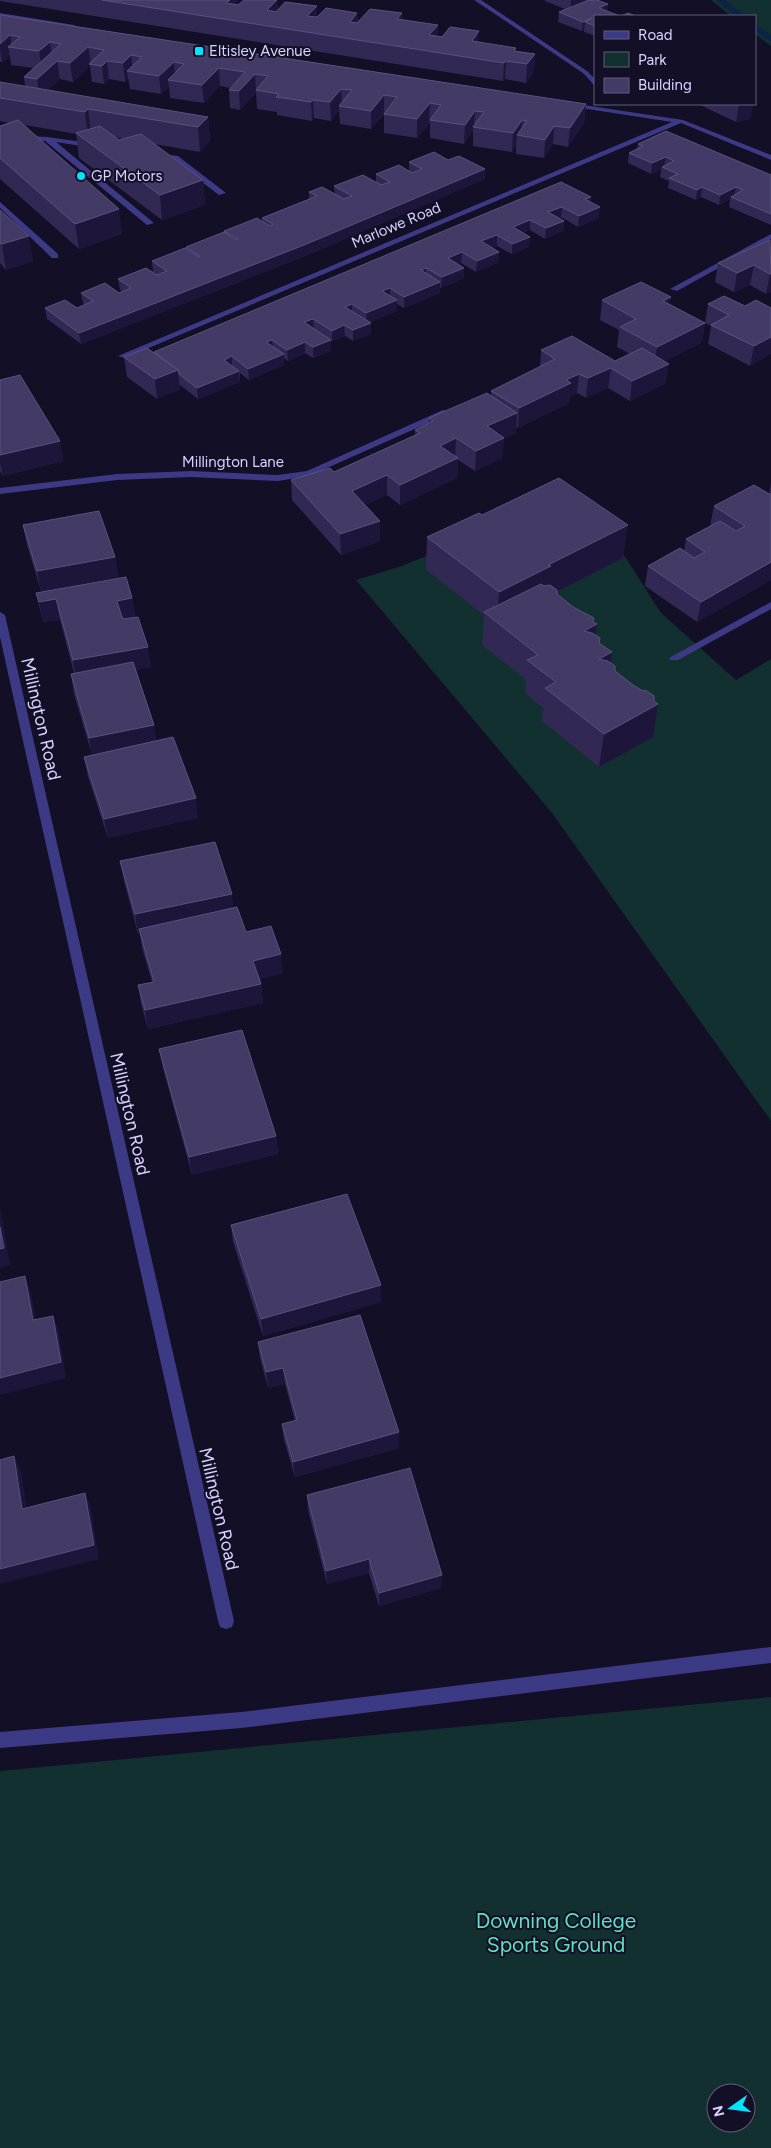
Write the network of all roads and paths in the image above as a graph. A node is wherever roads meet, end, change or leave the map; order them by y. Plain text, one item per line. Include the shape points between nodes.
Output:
1 (476, 0) edge
2 (0, 15) edge
3 (78, 27) edge
4 (594, 83) edge
5 (558, 103) edge
6 (681, 121) junction
7 (0, 136) edge
8 (48, 139) junction
9 (106, 148) edge
10 (146, 154) edge
11 (771, 158) edge
12 (222, 193) dead end
13 (0, 204) edge
14 (150, 223) dead end
15 (771, 236) edge
16 (55, 256) dead end
17 (674, 289) dead end
18 (122, 356) edge
19 (453, 408) edge
20 (0, 491) edge
21 (771, 604) edge
22 (0, 615) edge
23 (674, 658) dead end
24 (226, 1621) dead end
25 (771, 1655) edge
26 (0, 1740) edge

1 - 4 street via 585,72
2 - 3 street
5 - 6 street via 589,105
6 - 11 street
6 - 18 street, Marlowe Road
7 - 8 street
8 - 9 street
8 - 14 street
10 - 12 street via 175,158
13 - 16 street
15 - 17 street
19 - 20 street, Millington Lane via 309,473 278,478 192,474 117,477
21 - 23 street
22 - 24 street, Millington Road
25 - 26 street via 241,1720

